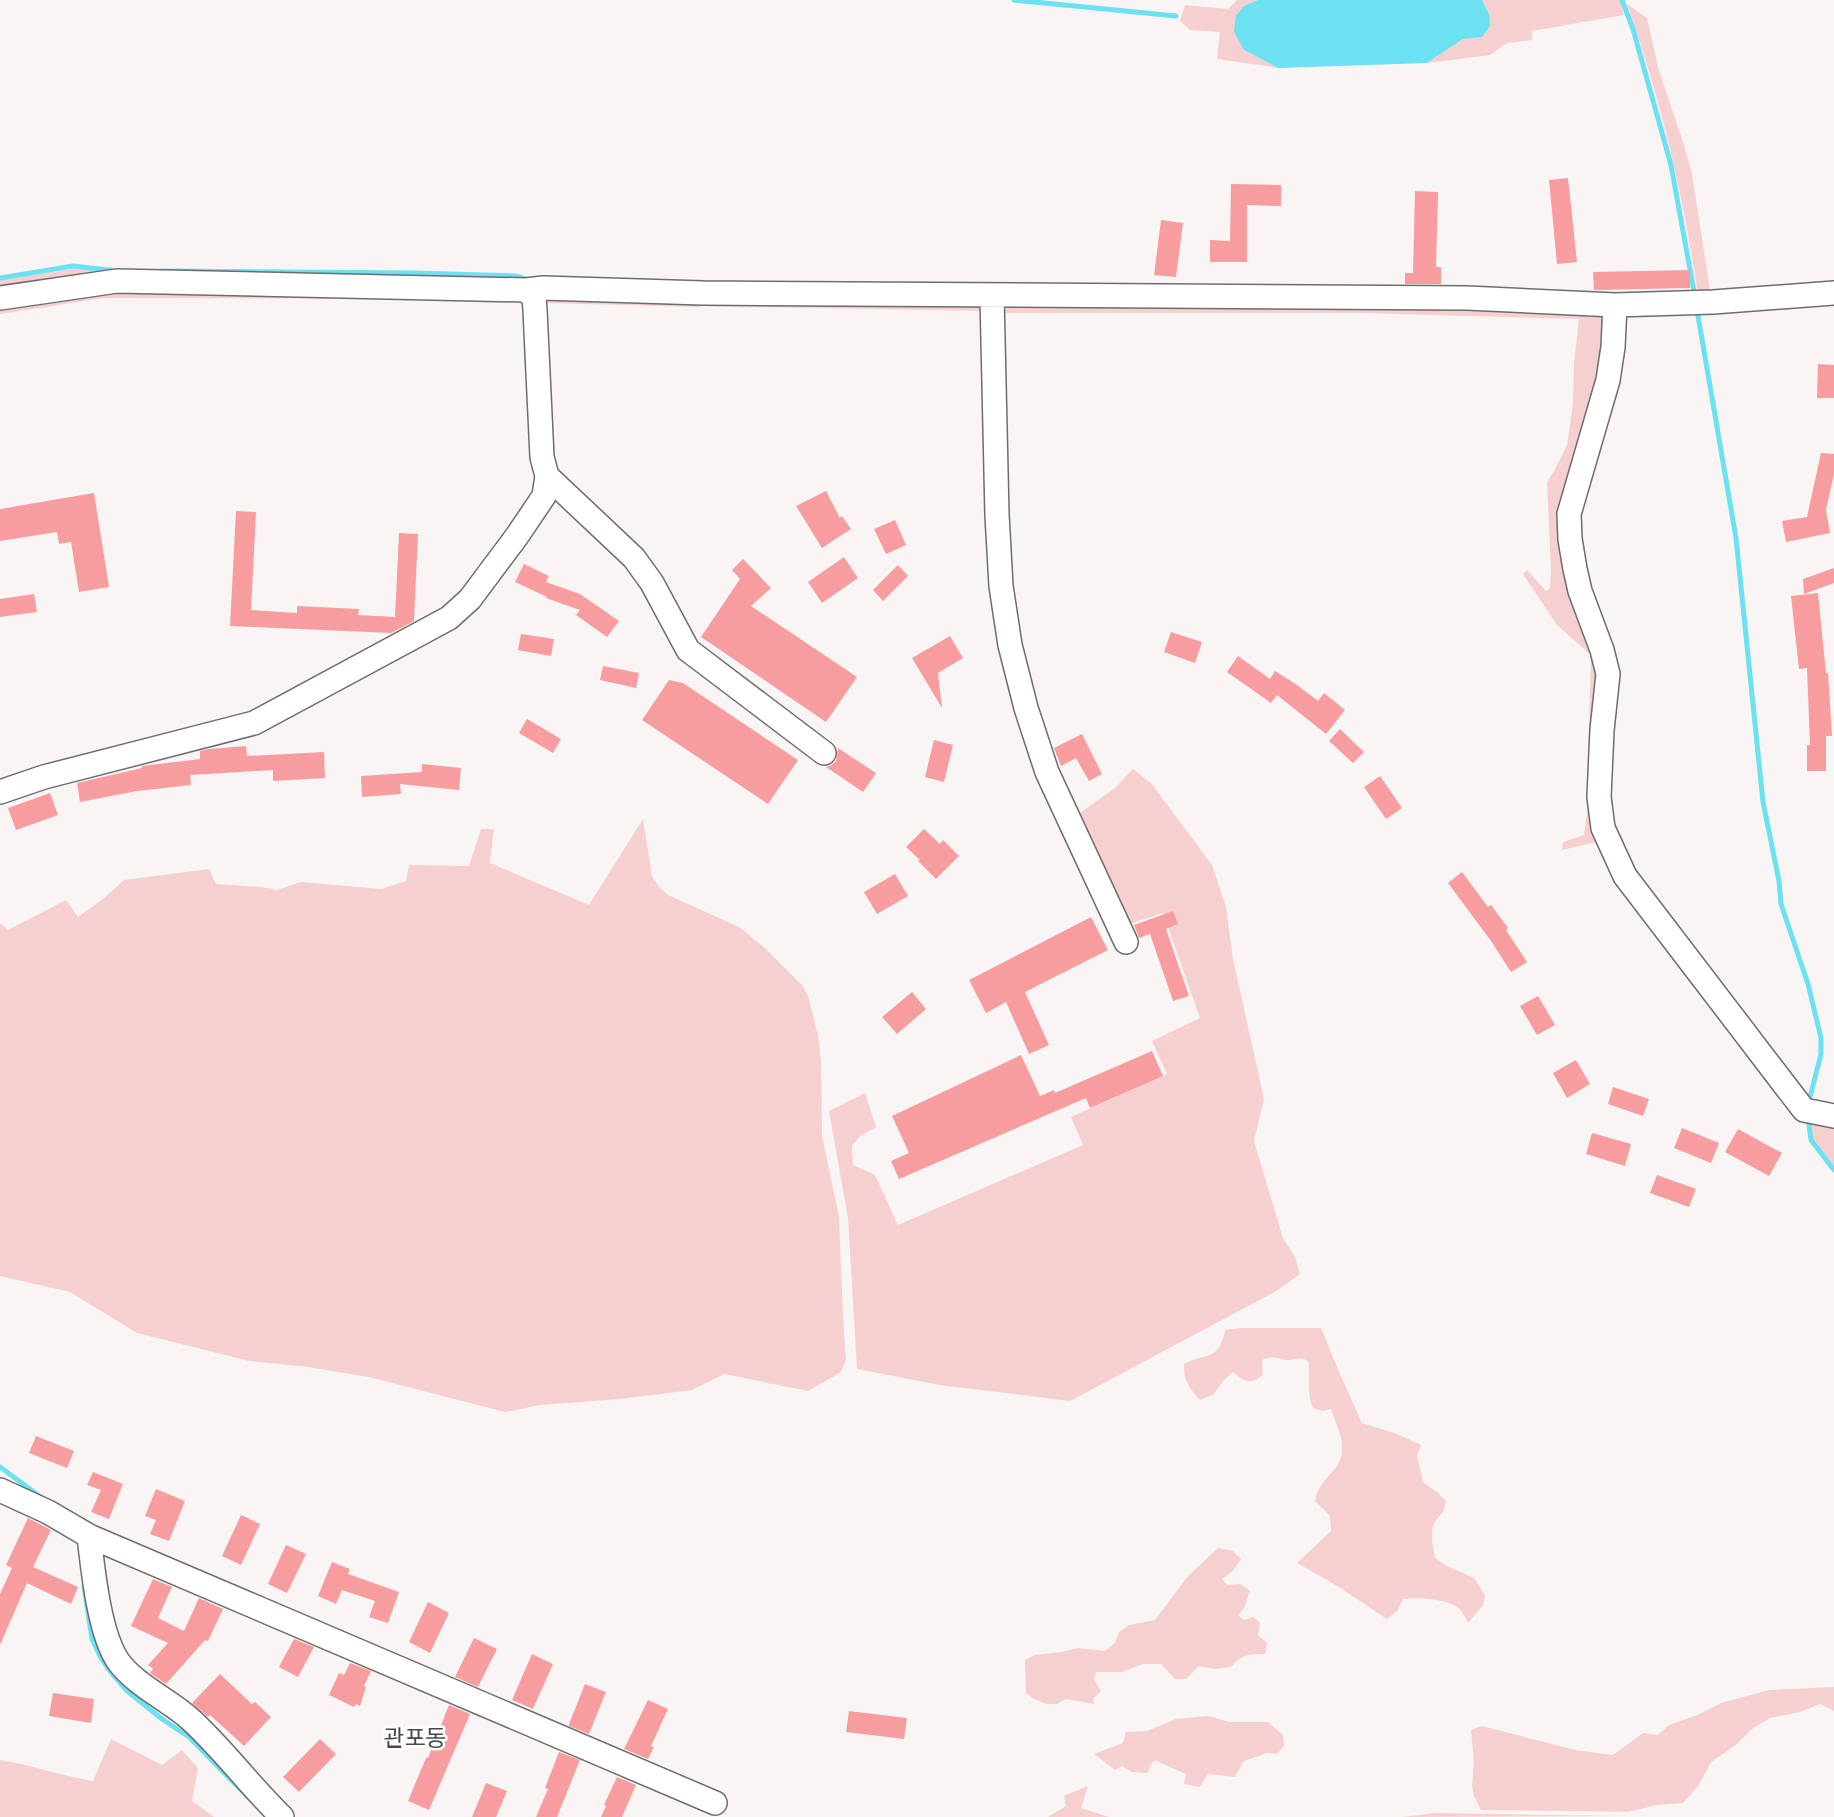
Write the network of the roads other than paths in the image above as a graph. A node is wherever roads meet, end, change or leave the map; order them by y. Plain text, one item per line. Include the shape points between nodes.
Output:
1 (526, 290) junction
2 (1834, 293) edge
3 (992, 296) junction
4 (0, 298) edge
5 (1615, 306) junction
6 (547, 476) junction
7 (824, 753) dead end
8 (0, 792) edge
9 (1126, 942) dead end
10 (1821, 1113) edge
11 (0, 1490) edge
12 (89, 1536) junction
13 (715, 1803) dead end
14 (282, 1817) edge

1 - 3 street
1 - 4 street via 117,281
1 - 6 street via 534,298 542,457
2 - 5 street
3 - 5 street via 1467,298
3 - 9 street via 997,515 1010,645 1047,772
5 - 10 street via 1608,380 1569,514 1574,569 1608,674 1599,797 1602,828 1625,876
6 - 7 street via 634,558 688,650
6 - 8 street via 544,496 517,536 470,599 449,618 254,723
11 - 12 street
12 - 13 street
12 - 14 street via 97,1598 118,1662 188,1717

